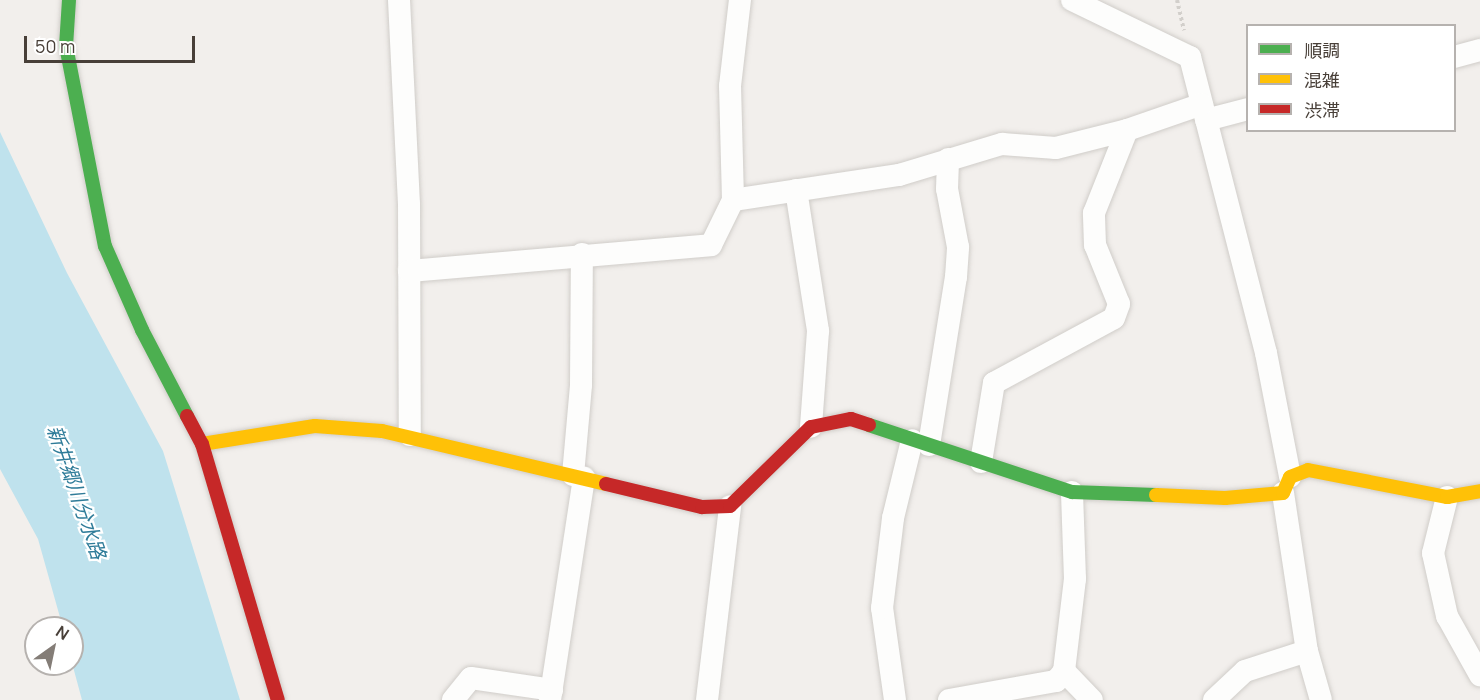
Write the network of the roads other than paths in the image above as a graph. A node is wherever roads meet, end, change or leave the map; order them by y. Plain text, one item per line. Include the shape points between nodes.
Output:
1 (69, 0) edge
2 (399, 0) edge
3 (740, 0) edge
4 (1072, 0) edge
5 (1480, 50) edge
6 (1456, 57) edge
7 (1246, 109) edge
8 (1204, 112) junction
9 (1128, 130) junction
10 (948, 159) junction
11 (796, 190) junction
12 (733, 200) junction
13 (582, 254) junction
14 (409, 271) junction
15 (811, 427) junction
16 (410, 435) junction
17 (920, 442) junction
18 (202, 444) junction
19 (981, 462) junction
20 (578, 477) junction
21 (1287, 485) junction
22 (1480, 491) edge
23 (1072, 492) junction
24 (1447, 497) junction
25 (730, 506) junction
26 (1307, 651) junction
27 (1064, 671) junction
28 (1480, 675) edge
29 (551, 695) edge
30 (278, 700) edge
31 (453, 700) edge
32 (707, 700) edge
33 (895, 700) edge
34 (949, 700) edge
35 (1092, 700) edge
36 (1214, 700) edge
37 (1321, 700) edge

1 - 18 street via 66,46 105,246 142,330
2 - 14 street
3 - 12 street via 730,86
4 - 8 street via 1190,57
5 - 6 street
7 - 8 street
8 - 9 street
8 - 21 street via 1266,353
9 - 10 street via 1056,148 1002,144
9 - 19 street via 1094,213 1095,245 1119,304 1114,318 994,383
10 - 11 street via 899,175
10 - 17 street via 947,189 958,247 956,277
11 - 12 street
11 - 15 street via 818,331
12 - 13 street via 711,244
13 - 14 street
13 - 20 street
14 - 16 street
15 - 17 street via 851,420
15 - 25 street
16 - 18 street via 315,426
16 - 20 street
17 - 19 street
17 - 33 street via 893,518 882,608
18 - 30 street
19 - 23 street
20 - 25 street via 702,507
20 - 29 street
21 - 23 street via 1225,498
21 - 24 street via 1308,470
21 - 26 street
22 - 24 street
23 - 27 street via 1075,579
24 - 28 street via 1433,553 1447,616
25 - 32 street
26 - 36 street via 1245,671
26 - 37 street
27 - 34 street via 1056,681
27 - 35 street
29 - 31 street via 471,678

